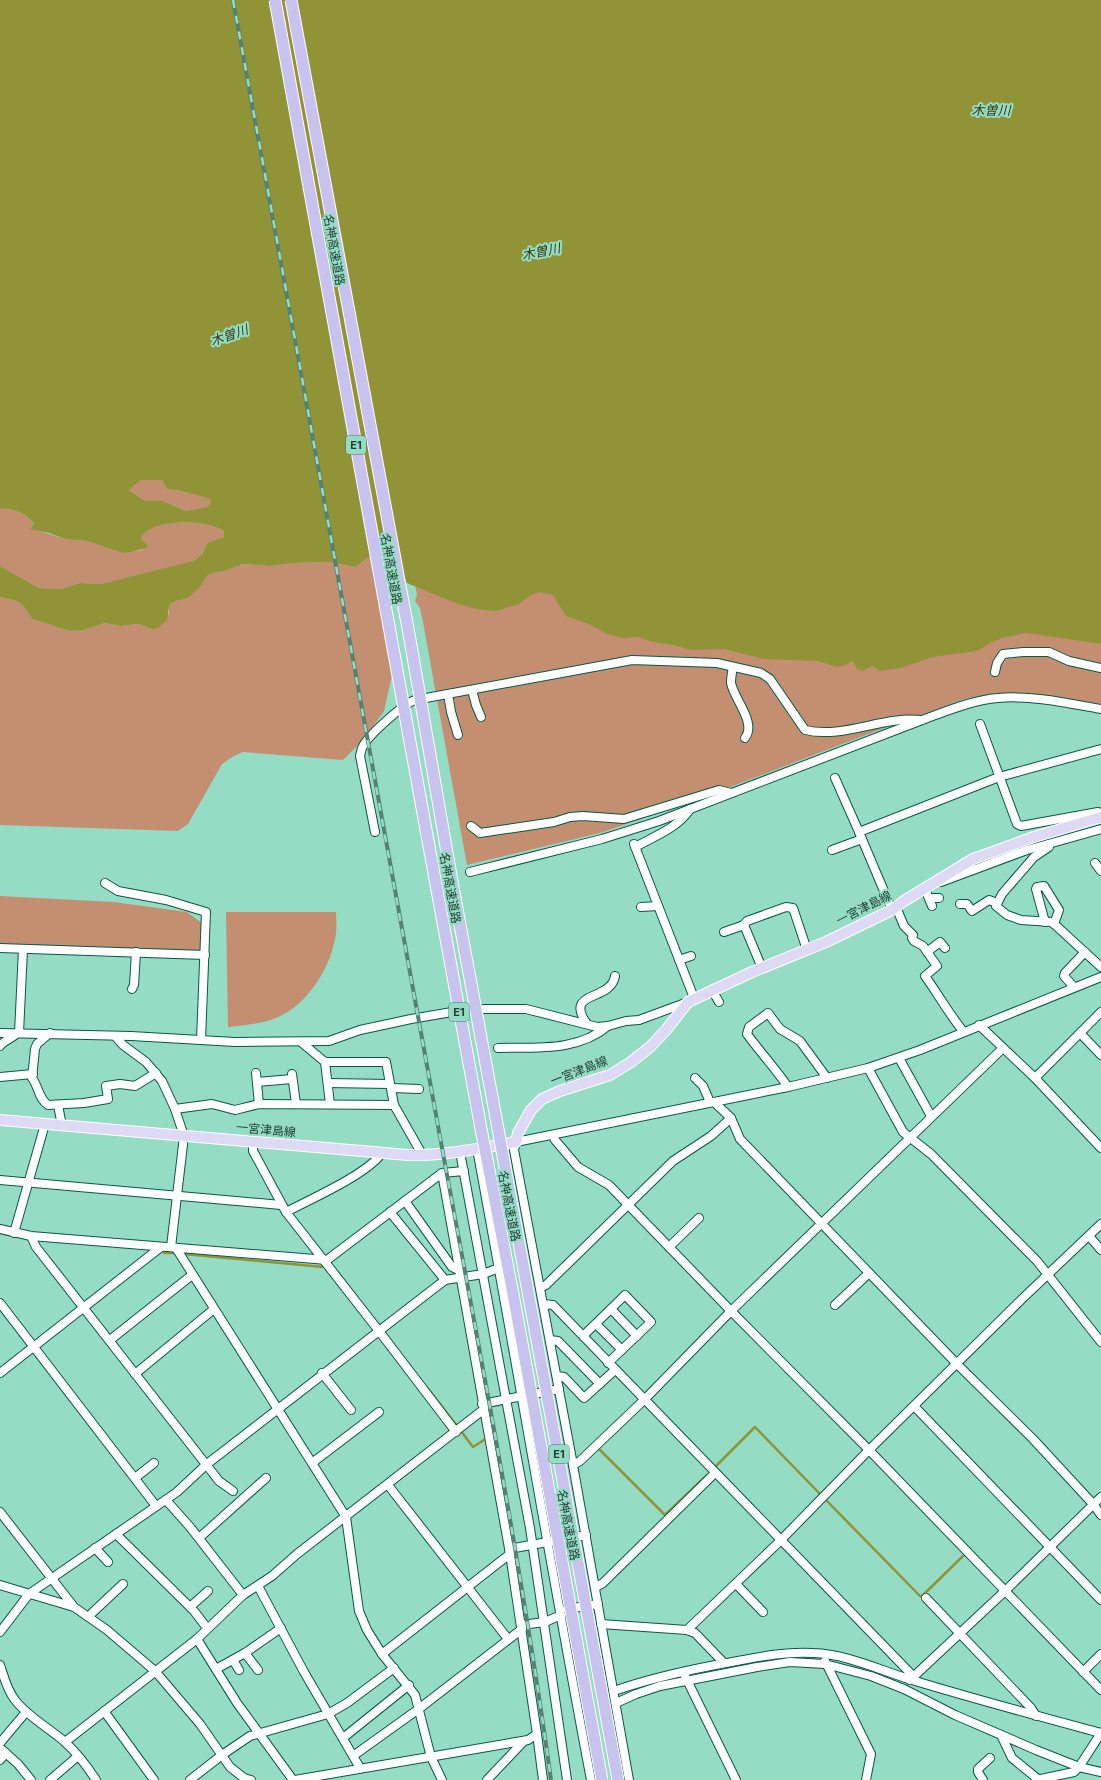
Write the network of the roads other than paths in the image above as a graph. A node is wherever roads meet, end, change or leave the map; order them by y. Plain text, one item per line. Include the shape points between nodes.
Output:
1 (275, 0) edge
2 (291, 0) edge
3 (733, 667) junction
4 (1101, 668) edge
5 (995, 672) dead end
6 (472, 690) junction
7 (448, 694) junction
8 (1101, 709) edge
9 (481, 717) dead end
10 (921, 720) junction
11 (980, 724) dead end
12 (458, 735) dead end
13 (745, 738) dead end
14 (1101, 749) edge
15 (999, 777) junction
16 (835, 778) dead end
17 (731, 793) junction
18 (690, 809) junction
19 (1101, 813) edge
20 (1101, 817) edge
21 (471, 826) dead end
22 (1101, 829) edge
23 (375, 832) dead end
24 (860, 836) junction
25 (1050, 844) junction
26 (832, 850) dead end
27 (1095, 863) dead end
28 (1101, 871) edge
29 (470, 872) dead end
30 (105, 883) dead end
31 (935, 884) junction
32 (929, 898) junction
33 (939, 898) dead end
34 (997, 903) junction
35 (960, 904) dead end
36 (658, 906) junction
37 (641, 907) dead end
38 (894, 909) junction
39 (1045, 922) junction
40 (1054, 924) junction
41 (744, 925) junction
42 (724, 932) dead end
43 (0, 948) edge
44 (945, 948) dead end
45 (23, 949) junction
46 (807, 950) junction
47 (136, 952) junction
48 (927, 952) junction
49 (1085, 952) junction
50 (205, 955) junction
51 (691, 956) dead end
52 (679, 960) junction
53 (1101, 967) edge
54 (762, 968) junction
55 (615, 976) dead end
56 (1101, 977) edge
57 (1074, 987) junction
58 (132, 988) dead end
59 (712, 990) junction
60 (691, 1000) junction
61 (719, 1002) dead end
62 (484, 1009) dead end
63 (452, 1012) dead end
64 (1101, 1012) edge
65 (587, 1024) junction
66 (979, 1025) junction
67 (608, 1026) junction
68 (963, 1032) junction
69 (0, 1033) edge
70 (18, 1033) junction
71 (50, 1033) junction
72 (1080, 1033) junction
73 (116, 1036) junction
74 (201, 1040) junction
75 (301, 1042) junction
76 (0, 1046) edge
77 (498, 1048) dead end
78 (1003, 1048) junction
79 (1101, 1055) edge
80 (899, 1058) junction
81 (325, 1062) junction
82 (868, 1068) junction
83 (256, 1072) dead end
84 (156, 1073) junction
85 (33, 1074) junction
86 (0, 1077) edge
87 (695, 1078) dead end
88 (827, 1078) junction
89 (1035, 1078) junction
90 (257, 1082) junction
91 (328, 1082) junction
92 (391, 1086) junction
93 (788, 1086) junction
94 (420, 1088) dead end
95 (712, 1102) junction
96 (259, 1104) junction
97 (296, 1104) junction
98 (330, 1104) junction
99 (58, 1105) junction
100 (394, 1105) junction
101 (175, 1109) junction
102 (931, 1116) junction
103 (731, 1118) junction
104 (0, 1120) edge
105 (45, 1124) junction
106 (62, 1126) junction
107 (553, 1135) junction
108 (184, 1136) junction
109 (910, 1137) junction
110 (253, 1142) junction
111 (516, 1142) junction
112 (1101, 1148) edge
113 (477, 1149) junction
114 (460, 1152) junction
115 (382, 1153) junction
116 (423, 1156) junction
117 (464, 1171) junction
118 (442, 1173) junction
119 (0, 1180) edge
120 (29, 1183) junction
121 (177, 1196) junction
122 (405, 1202) junction
123 (627, 1204) junction
124 (283, 1209) junction
125 (390, 1212) junction
126 (699, 1218) dead end
127 (822, 1224) junction
128 (1101, 1224) edge
129 (0, 1229) edge
130 (14, 1233) junction
131 (31, 1236) junction
132 (1089, 1236) junction
133 (162, 1246) junction
134 (669, 1247) junction
135 (173, 1248) junction
136 (1101, 1250) edge
137 (323, 1260) junction
138 (499, 1268) junction
139 (869, 1273) junction
140 (459, 1274) junction
141 (483, 1274) junction
142 (192, 1275) junction
143 (1047, 1275) junction
144 (446, 1280) junction
145 (540, 1288) junction
146 (0, 1304) edge
147 (543, 1304) junction
148 (835, 1306) dead end
149 (85, 1307) junction
150 (214, 1309) junction
151 (611, 1309) junction
152 (730, 1311) junction
153 (596, 1324) junction
154 (379, 1331) junction
155 (583, 1336) junction
156 (636, 1336) junction
157 (110, 1340) junction
158 (550, 1340) junction
159 (1101, 1342) edge
160 (34, 1347) junction
161 (622, 1350) junction
162 (608, 1363) junction
163 (957, 1364) junction
164 (615, 1370) junction
165 (0, 1373) edge
166 (322, 1373) junction
167 (135, 1374) junction
168 (557, 1376) junction
169 (600, 1384) junction
170 (559, 1389) junction
171 (522, 1396) junction
172 (506, 1399) junction
173 (644, 1400) junction
174 (914, 1406) junction
175 (482, 1407) junction
176 (277, 1408) junction
177 (351, 1410) dead end
178 (379, 1412) dead end
179 (456, 1432) junction
180 (869, 1450) junction
181 (154, 1463) dead end
182 (312, 1463) junction
183 (207, 1464) junction
184 (573, 1465) junction
185 (715, 1473) junction
186 (135, 1478) junction
187 (266, 1478) dead end
188 (388, 1485) junction
189 (233, 1491) dead end
190 (1101, 1497) edge
191 (166, 1500) junction
192 (1093, 1504) junction
193 (156, 1506) junction
194 (0, 1512) edge
195 (1101, 1515) edge
196 (346, 1517) junction
197 (116, 1534) junction
198 (586, 1535) junction
199 (199, 1538) junction
200 (780, 1541) junction
201 (547, 1542) junction
202 (532, 1545) junction
203 (1050, 1547) junction
204 (95, 1548) junction
205 (509, 1552) junction
206 (108, 1562) dead end
207 (52, 1577) junction
208 (123, 1584) dead end
209 (736, 1584) junction
210 (0, 1585) edge
211 (258, 1586) junction
212 (467, 1587) junction
213 (596, 1588) junction
214 (208, 1591) dead end
215 (1004, 1592) junction
216 (29, 1594) junction
217 (243, 1595) junction
218 (926, 1598) dead end
219 (1101, 1600) edge
220 (598, 1604) junction
221 (74, 1607) junction
222 (190, 1608) junction
223 (763, 1612) dead end
224 (560, 1613) junction
225 (90, 1617) junction
226 (545, 1622) junction
227 (601, 1624) junction
228 (522, 1627) junction
229 (207, 1628) junction
230 (281, 1628) junction
231 (687, 1630) junction
232 (0, 1632) edge
233 (960, 1633) junction
234 (197, 1639) junction
235 (508, 1639) junction
236 (245, 1653) junction
237 (382, 1654) junction
238 (824, 1654) junction
239 (1101, 1654) edge
240 (233, 1660) junction
241 (724, 1663) junction
242 (825, 1664) junction
243 (0, 1665) edge
244 (394, 1668) junction
245 (216, 1669) junction
246 (239, 1670) dead end
247 (258, 1670) dead end
248 (155, 1671) junction
249 (683, 1671) junction
250 (1083, 1672) junction
251 (912, 1678) junction
252 (686, 1680) junction
253 (409, 1686) junction
254 (904, 1689) junction
255 (1101, 1690) edge
256 (614, 1691) junction
257 (616, 1703) junction
258 (420, 1708) junction
259 (26, 1712) junction
260 (104, 1712) junction
261 (328, 1714) junction
262 (1036, 1716) junction
263 (258, 1733) junction
264 (1101, 1733) edge
265 (537, 1734) junction
266 (1002, 1735) junction
267 (343, 1738) junction
268 (524, 1741) junction
269 (65, 1742) junction
270 (0, 1743) edge
271 (3, 1751) edge
272 (222, 1755) junction
273 (78, 1756) junction
274 (354, 1756) junction
275 (431, 1757) junction
276 (990, 1758) dead end
277 (0, 1760) edge
278 (1079, 1767) junction
279 (360, 1768) junction
280 (1101, 1768) edge
281 (1091, 1770) junction
282 (1101, 1772) edge
283 (31, 1780) edge
284 (50, 1780) edge
285 (96, 1780) edge
286 (154, 1780) edge
287 (190, 1780) edge
288 (251, 1780) edge
289 (294, 1780) edge
290 (442, 1780) edge
291 (487, 1780) edge
292 (543, 1780) edge
293 (567, 1780) edge
294 (592, 1780) edge
295 (602, 1780) edge
296 (618, 1780) edge
297 (629, 1780) edge
298 (736, 1780) edge
299 (866, 1780) edge
300 (983, 1780) edge
301 (1038, 1780) edge

1 - 295 highway, 名神高速道路 / E1, bridge
2 - 296 highway, 名神高速道路 / E1, bridge
3 - 6 street via 632,660
3 - 10 street via 762,673 770,679 805,730 820,733 860,729 900,720
3 - 13 street via 731,682 749,725
4 - 5 street via 1069,661 1049,652 1023,652 1003,654
6 - 7 street
6 - 9 street
7 - 12 street
7 - 23 street via 407,703 362,747 360,756
8 - 10 street via 1048,700 998,698 966,704
10 - 17 street
11 - 15 street
14 - 15 street
15 - 19 street via 1017,824 1021,826
15 - 24 street
16 - 24 street
17 - 18 street
17 - 21 street via 719,790 624,819 570,817 554,822 480,833
18 - 29 street via 602,839
18 - 36 street via 674,825 634,845
20 - 31 main road, 一宮津島線 via 973,859
22 - 25 street
24 - 26 street
24 - 38 street
25 - 31 street via 1026,850
25 - 34 street via 1034,857
27 - 28 street
30 - 50 street via 118,891 166,900 206,912
31 - 32 main road, 一宮津島線
32 - 33 street
32 - 38 main road, 一宮津島線
34 - 35 street via 990,900 972,911 967,904
34 - 39 street via 996,906 1005,919
36 - 37 street
36 - 52 street
38 - 46 main road, 一宮津島線
38 - 48 street via 913,935 914,941
39 - 40 street
39 - 40 street via 1036,889 1044,886 1061,909
40 - 49 street
41 - 42 street
41 - 46 street via 786,907 792,908
41 - 54 street
43 - 45 street
44 - 48 street via 940,942
45 - 47 street
45 - 70 street
46 - 54 main road, 一宮津島線
47 - 50 street
47 - 58 street
48 - 68 street via 937,966 925,976
49 - 53 street
49 - 57 street via 1064,973
50 - 74 street
51 - 52 street
52 - 60 street
54 - 59 main road, 一宮津島線
55 - 65 street via 614,984 609,989 582,1002 582,1017
56 - 57 street
57 - 66 street
59 - 60 main road, 一宮津島線
59 - 61 street
60 - 67 street via 640,1020 626,1020
60 - 111 main road, 一宮津島線 via 650,1047 631,1062 610,1075 560,1091 542,1100 531,1110 518,1133
62 - 65 street via 526,1009
63 - 75 street via 360,1030 329,1041
64 - 72 street
65 - 67 street via 597,1027
66 - 68 street
66 - 78 street
67 - 77 street via 601,1032 567,1046
68 - 80 street
69 - 70 street
70 - 71 street
70 - 76 street
71 - 73 street
71 - 85 street via 37,1044
72 - 79 street
72 - 89 street
73 - 74 street
73 - 84 street
74 - 75 street
75 - 81 street
78 - 89 street
78 - 102 street
80 - 82 street
80 - 102 street
81 - 91 street
81 - 92 street via 386,1062
82 - 88 street
82 - 109 street via 903,1132
83 - 90 street
84 - 99 street via 135,1086 106,1086 108,1099
84 - 101 street
85 - 86 street
85 - 99 street via 32,1078 43,1101 48,1105
87 - 95 street
88 - 93 street
88 - 93 street via 800,1041 780,1029 768,1013 749,1027 747,1034
89 - 112 street
90 - 96 street
90 - 97 street via 292,1077
91 - 92 street
91 - 98 street
92 - 94 street
92 - 100 street
93 - 95 street
95 - 103 street
95 - 107 street
96 - 97 street
96 - 101 street via 235,1110 212,1104
97 - 98 street
98 - 100 street
99 - 106 street
100 - 116 street
101 - 108 street
102 - 109 street
103 - 123 street via 711,1136 673,1161
103 - 127 street via 740,1139
104 - 105 main road, 一宮津島線
105 - 106 main road, 一宮津島線
105 - 120 street
106 - 108 main road, 一宮津島線
107 - 111 street
107 - 123 street via 578,1167 609,1185
108 - 110 main road, 一宮津島線
108 - 121 street
109 - 127 street
109 - 143 street via 948,1171 1037,1261
110 - 115 main road, 一宮津島線
110 - 124 street via 253,1150
111 - 113 main road, 一宮津島線
111 - 145 street via 514,1150
113 - 114 main road, 一宮津島線
113 - 138 street
114 - 116 main road, 一宮津島線
114 - 117 street
115 - 116 main road, 一宮津島線
115 - 124 street via 360,1173
117 - 118 street
117 - 141 street
118 - 122 street
118 - 140 street
119 - 120 street
120 - 121 street
120 - 130 street
121 - 124 street
121 - 135 street
122 - 125 street
122 - 140 street
123 - 134 street
123 - 145 street via 546,1285
124 - 137 street
125 - 137 street via 327,1260
125 - 144 street
126 - 134 street
127 - 139 street
127 - 152 street
128 - 132 street
129 - 130 street
130 - 131 street
131 - 133 street
131 - 149 street via 36,1247
132 - 136 street
132 - 143 street
133 - 135 street
133 - 149 street
134 - 152 street
135 - 137 street
135 - 142 street
137 - 154 street
138 - 141 street
138 - 171 street
139 - 148 street
139 - 163 street
140 - 141 street
140 - 144 street
140 - 175 street
141 - 172 street
142 - 150 street
142 - 157 street
143 - 159 street
143 - 163 street
144 - 154 street
145 - 147 street
146 - 160 street
147 - 155 street via 553,1305
147 - 158 street
149 - 157 street
149 - 160 street
150 - 167 street
150 - 176 street
151 - 153 street
151 - 156 street
151 - 156 street via 625,1295 651,1322
152 - 173 street
152 - 180 street
153 - 155 street
153 - 161 street
154 - 166 street
154 - 179 street
155 - 162 street
156 - 161 street
157 - 167 street
158 - 168 street
158 - 169 street via 558,1341
160 - 165 street
160 - 186 street
161 - 162 street
162 - 164 street
163 - 174 street
163 - 192 street via 1033,1439
164 - 169 street
164 - 173 street
166 - 176 street
166 - 177 street
167 - 183 street
168 - 169 street via 564,1377 584,1398
168 - 170 street
170 - 171 street
170 - 184 street
171 - 172 street
171 - 201 street
172 - 175 street
172 - 202 street
173 - 184 street
173 - 185 street
174 - 180 street
174 - 203 street
175 - 179 street
175 - 205 street
176 - 182 street
176 - 183 street
178 - 182 street
179 - 188 street
180 - 200 street
180 - 215 street
181 - 186 street
182 - 196 street
183 - 189 street via 220,1481
183 - 191 street
184 - 198 street
185 - 200 street
185 - 213 street
186 - 193 street
187 - 199 street
188 - 196 street
188 - 212 street
190 - 192 street
191 - 193 street
191 - 199 street
192 - 195 street
192 - 203 street
193 - 197 street
194 - 207 street
196 - 211 street
196 - 237 street via 359,1611 366,1630
197 - 204 street
197 - 222 street
198 - 201 street
198 - 213 street
199 - 217 street
200 - 209 street
200 - 251 street
201 - 202 street
201 - 224 street
202 - 205 street
202 - 226 street
203 - 215 street
203 - 219 street
204 - 206 street
204 - 207 street
205 - 212 street
205 - 228 street
207 - 216 street
207 - 221 street
208 - 225 street
209 - 223 street
209 - 231 street
210 - 216 street
211 - 217 street
211 - 230 street
212 - 235 street
212 - 237 street
213 - 220 street
214 - 222 street
215 - 233 street
215 - 250 street
216 - 221 street
216 - 232 street
217 - 229 street
218 - 233 street
220 - 224 street
220 - 227 street
221 - 225 street
222 - 229 street
224 - 226 street
224 - 294 street
225 - 248 street
226 - 228 street
226 - 293 street
227 - 231 street
227 - 256 street
228 - 235 street
228 - 265 street
229 - 234 street
230 - 236 street
230 - 261 street
231 - 241 street via 695,1633
233 - 251 street
233 - 262 street via 1032,1708
234 - 245 street
234 - 248 street
235 - 258 street
236 - 240 street
236 - 247 street
237 - 244 street
238 - 241 street via 796,1653
238 - 242 street
238 - 251 street via 854,1660
239 - 250 street
240 - 245 street
240 - 246 street
241 - 249 street
242 - 252 street via 777,1663
242 - 254 street via 871,1676
242 - 299 street via 871,1754
243 - 259 street via 11,1693
244 - 253 street
244 - 261 street
245 - 263 street
248 - 260 street
248 - 272 street via 200,1724
249 - 252 street
249 - 256 street
250 - 255 street
251 - 254 street
251 - 262 street
252 - 257 street via 654,1688
252 - 298 street
253 - 258 street
253 - 267 street
254 - 266 street
256 - 257 street
257 - 297 street
258 - 274 street
258 - 275 street
259 - 269 street
259 - 270 street
260 - 269 street
260 - 286 street
261 - 263 street
261 - 267 street
262 - 264 street
263 - 272 street
263 - 289 street
264 - 278 street
265 - 268 street
265 - 292 street
266 - 278 street
266 - 301 street via 1012,1758
267 - 274 street
268 - 275 street
268 - 291 street
269 - 273 street
271 - 277 street
271 - 283 street
272 - 287 street
272 - 288 street via 230,1767
273 - 284 street
273 - 285 street
274 - 279 street
275 - 279 street
275 - 290 street
276 - 300 street via 978,1769
278 - 281 street
278 - 301 street via 1074,1772
279 - 289 street
280 - 281 street
281 - 282 street

